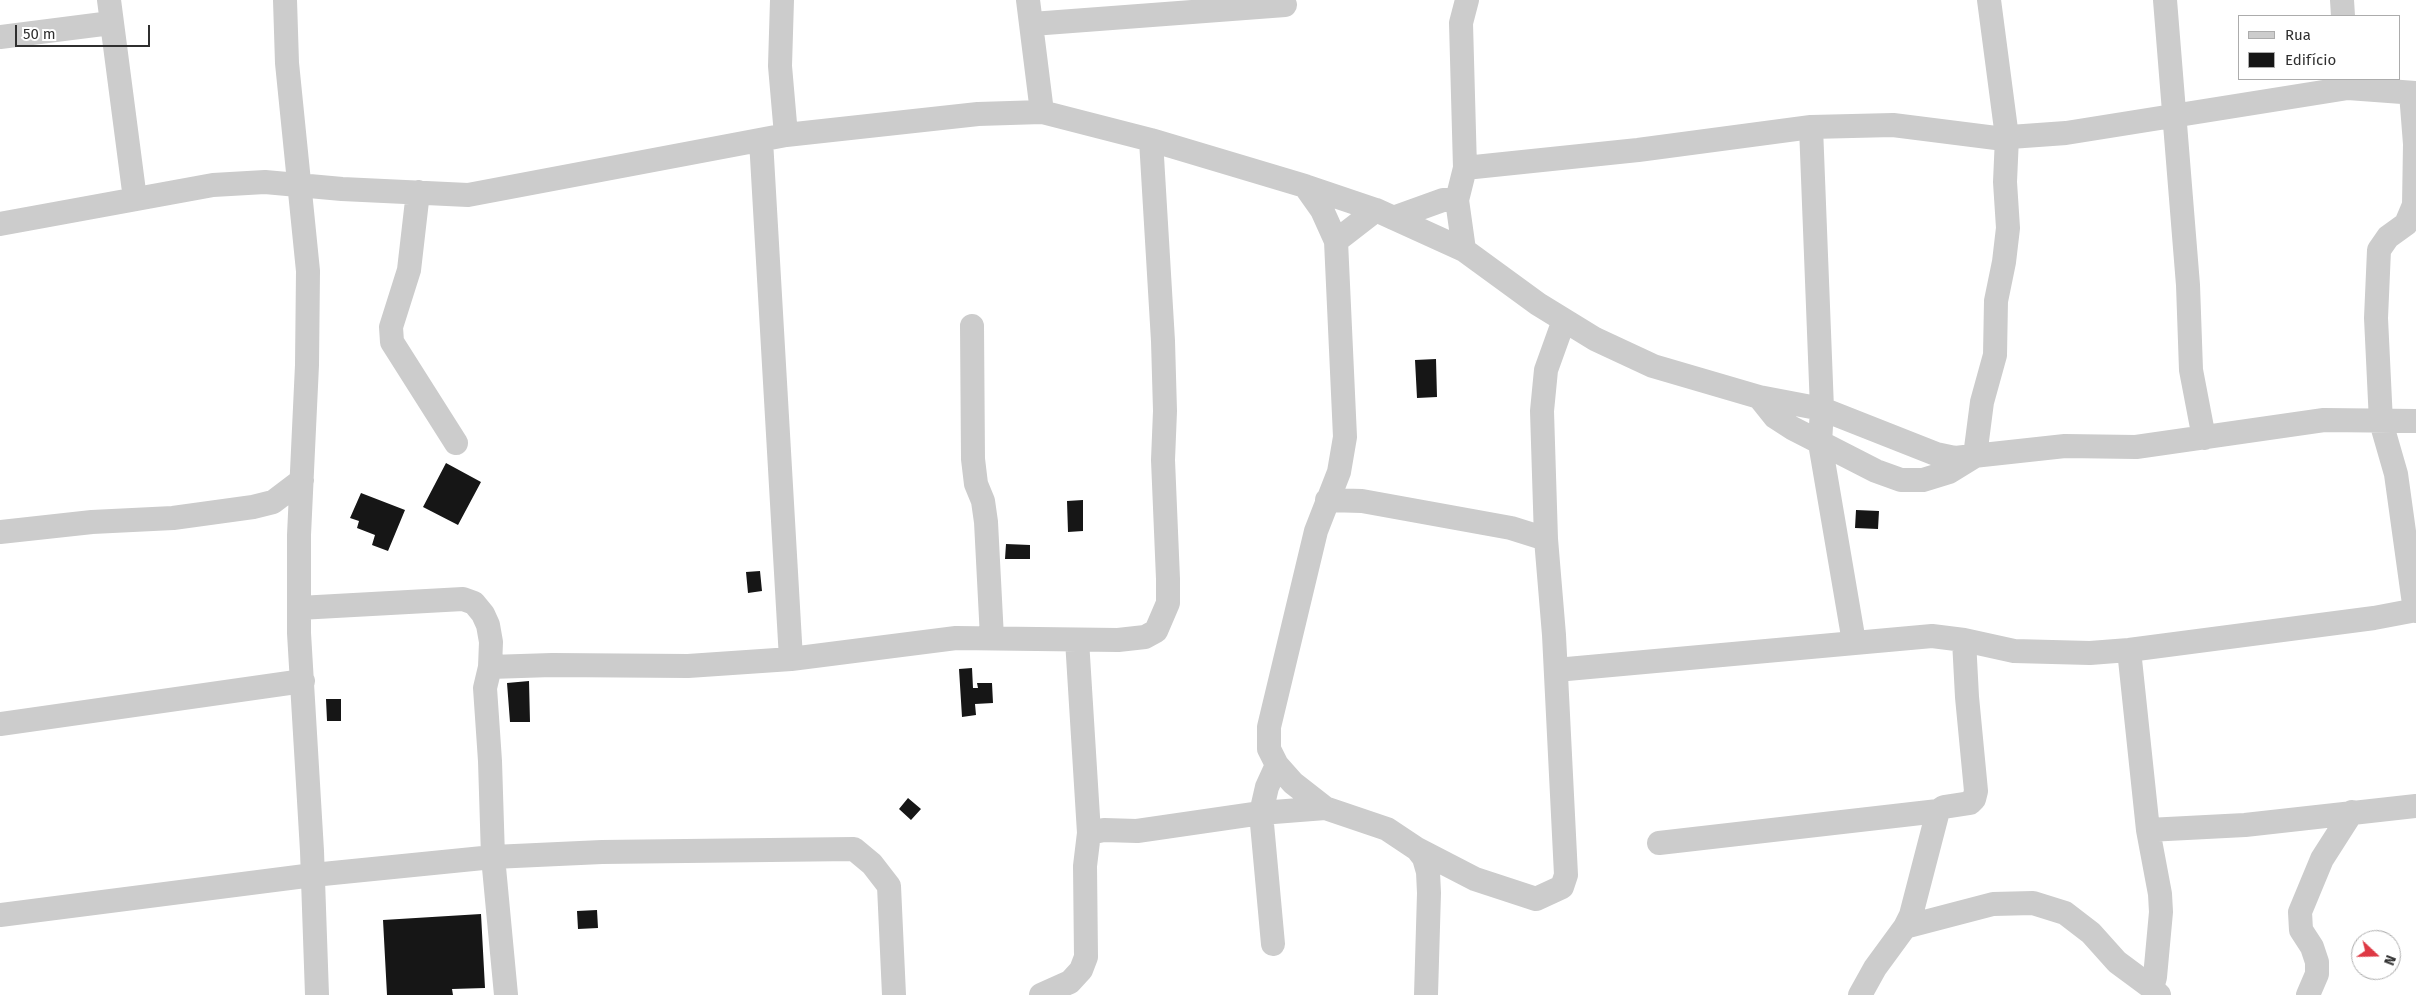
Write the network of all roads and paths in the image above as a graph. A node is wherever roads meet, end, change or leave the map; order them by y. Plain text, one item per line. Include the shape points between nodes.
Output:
1 (285, 0) edge
2 (782, 0) edge
3 (1028, 0) edge
4 (1468, 0) edge
5 (1989, 0) edge
6 (2165, 0) edge
7 (2342, 0) edge
8 (1285, 5) dead end
9 (110, 11) edge
10 (2343, 15) edge
11 (1032, 24) junction
12 (0, 37) edge
13 (2348, 83) edge
14 (2413, 93) edge
15 (1042, 112) junction
16 (2175, 114) junction
17 (1811, 127) junction
18 (786, 135) junction
19 (2007, 137) junction
20 (761, 140) junction
21 (1151, 140) junction
22 (1465, 168) junction
23 (300, 184) junction
24 (1305, 186) junction
25 (418, 192) junction
26 (136, 199) junction
27 (1458, 200) junction
28 (2415, 205) edge
29 (1385, 214) junction
30 (0, 224) edge
31 (1336, 241) junction
32 (1464, 250) junction
33 (1564, 320) junction
34 (972, 326) dead end
35 (1760, 396) junction
36 (1822, 409) junction
37 (2416, 421) edge
38 (2381, 422) junction
39 (2204, 438) junction
40 (1820, 442) junction
41 (456, 443) dead end
42 (1975, 456) junction
43 (1342, 458) junction
44 (302, 480) junction
45 (1327, 500) junction
46 (1362, 501) junction
47 (273, 502) junction
48 (300, 518) junction
49 (0, 532) edge
50 (1546, 538) junction
51 (299, 608) junction
52 (2415, 610) edge
53 (992, 638) junction
54 (1078, 640) junction
55 (1964, 640) junction
56 (1854, 642) junction
57 (2129, 650) junction
58 (791, 659) junction
59 (490, 667) junction
60 (1556, 670) junction
61 (303, 681) junction
62 (0, 724) edge
63 (1277, 765) junction
64 (2416, 806) edge
65 (1325, 808) junction
66 (1938, 811) junction
67 (2352, 812) junction
68 (1261, 813) junction
69 (2148, 830) junction
70 (1089, 833) junction
71 (1659, 843) dead end
72 (1417, 848) junction
73 (493, 857) junction
74 (313, 875) junction
75 (0, 915) edge
76 (1905, 927) junction
77 (1273, 944) dead end
78 (2156, 992) edge
79 (317, 995) edge
80 (506, 995) edge
81 (894, 995) edge
82 (1041, 995) edge
83 (1426, 995) edge
84 (1860, 995) edge
85 (2308, 995) edge

1 - 23 street via 287,63
2 - 18 street via 780,66
3 - 11 street
4 - 22 street via 1461,23
5 - 19 street
6 - 16 street
7 - 10 street
8 - 11 street
9 - 12 street
9 - 26 street
11 - 15 street
13 - 14 street
13 - 16 street
14 - 28 street
15 - 18 street via 978,114
15 - 21 street
16 - 19 street via 2066,133
16 - 39 street via 2191,370
17 - 19 street via 1893,125
17 - 22 street
17 - 36 street
18 - 20 street
19 - 42 street via 2008,228 1996,301 1995,355 1982,402
20 - 25 street via 468,194
20 - 58 street
21 - 24 street
21 - 54 street via 1163,341 1168,603 1156,631 1145,637
22 - 27 street
23 - 25 street
23 - 26 street via 213,185
23 - 44 street via 308,271
24 - 29 street
24 - 31 street via 1322,210
25 - 41 street via 410,270 391,327 392,342
26 - 30 street
27 - 29 street via 1443,200
27 - 32 street
28 - 38 street via 2406,224 2388,237 2379,250 2376,318
29 - 31 street
29 - 32 street
31 - 43 street via 1346,437
32 - 33 street
33 - 35 street via 1653,366
33 - 50 street via 1546,370 1542,411
34 - 53 street via 973,460 986,522
35 - 36 street
35 - 40 street via 1775,417
36 - 40 street
36 - 42 street via 1936,454 1955,458
37 - 38 street
38 - 39 street via 2324,420
38 - 52 street via 2396,474
39 - 42 street via 2136,447 2065,446
40 - 42 street via 1901,480 1922,480 1949,472
40 - 56 street
43 - 45 street
43 - 46 street
44 - 47 street
44 - 48 street
45 - 46 street
45 - 63 street via 1316,531 1269,727 1269,749
46 - 50 street via 1511,528
47 - 48 street
47 - 49 street via 204,515
48 - 51 street
50 - 60 street
51 - 59 street via 463,599 474,603 488,625
51 - 61 street
52 - 57 street
53 - 54 street
53 - 58 street via 956,638
54 - 70 street
55 - 56 street via 1932,636
55 - 57 street via 2014,651 2090,653
55 - 66 street via 1976,791 1970,803
56 - 60 street
57 - 69 street
58 - 59 street via 688,666
59 - 73 street via 485,688
60 - 72 street via 1566,875 1562,887 1536,899 1528,897 1475,879
61 - 62 street
61 - 74 street
63 - 65 street via 1293,784
63 - 68 street via 1267,787
64 - 67 street
65 - 68 street
65 - 72 street via 1387,829
66 - 71 street
66 - 76 street
67 - 69 street via 2245,825
67 - 85 street via 2322,859 2300,912 2301,930 2317,962 2317,974
68 - 70 street via 1137,831
68 - 77 street
69 - 78 street via 2161,912
70 - 82 street via 1085,866 1086,957 1081,970 1070,982
72 - 83 street via 1428,872
73 - 74 street
73 - 80 street
73 - 81 street via 602,852 854,849 872,864 889,886
74 - 75 street
74 - 79 street
76 - 78 street via 1993,904 2033,903 2065,913 2091,933 2117,962
76 - 84 street

